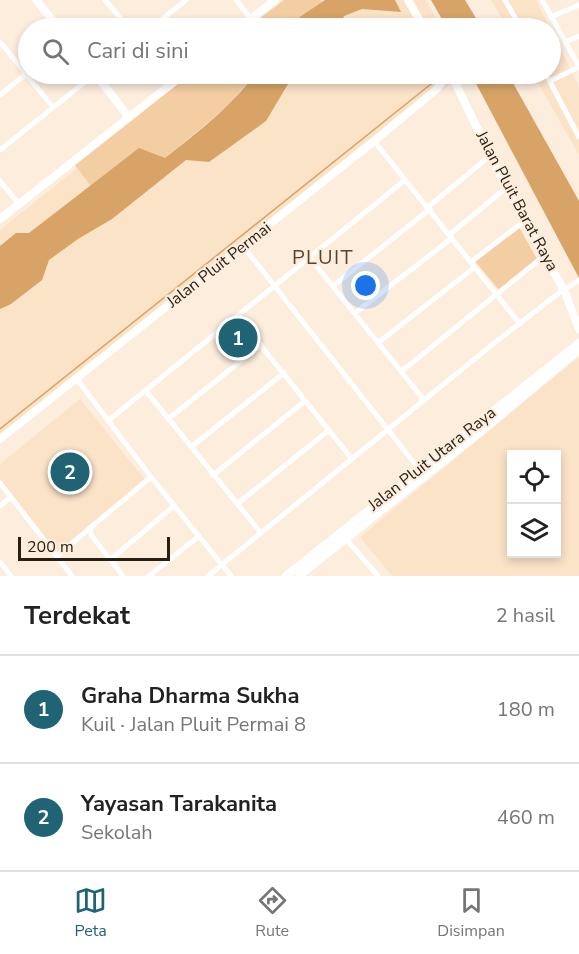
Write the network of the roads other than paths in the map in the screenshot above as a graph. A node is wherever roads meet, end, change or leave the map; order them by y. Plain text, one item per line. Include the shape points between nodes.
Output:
1 (36, 0) edge
2 (186, 0) edge
3 (236, 0) edge
4 (275, 0) edge
5 (408, 0) edge
6 (413, 0) edge
7 (505, 0) edge
8 (542, 0) edge
9 (107, 1) edge
10 (579, 4) edge
11 (551, 17) joint
12 (51, 18) edge
13 (121, 18) edge
14 (164, 18) edge
15 (250, 18) edge
16 (252, 18) edge
17 (420, 18) edge
18 (421, 18) edge
19 (515, 18) edge
20 (561, 35) edge
21 (579, 36) edge
22 (565, 42) junction
23 (1, 45) edge
24 (18, 65) edge
25 (579, 67) edge
26 (561, 76) edge
27 (18, 80) edge
28 (34, 84) edge
29 (82, 84) edge
30 (103, 84) edge
31 (171, 84) edge
32 (440, 84) edge
33 (552, 84) edge
34 (458, 86) joint
35 (437, 88) junction
36 (0, 95) edge
37 (52, 106) junction
38 (129, 117) junction
39 (579, 137) edge
40 (374, 141) junction
41 (0, 150) edge
42 (491, 155) junction
43 (405, 180) junction
44 (0, 181) edge
45 (506, 188) junction
46 (19, 204) junction
47 (429, 208) junction
48 (0, 219) edge
49 (526, 220) junction
50 (450, 236) junction
51 (243, 246) junction
52 (546, 255) junction
53 (310, 258) junction
54 (473, 264) junction
55 (577, 281) edge
56 (274, 286) junction
57 (333, 286) junction
58 (564, 290) junction
59 (497, 294) junction
60 (355, 313) junction
61 (238, 317) junction
62 (577, 318) edge
63 (520, 324) junction
64 (579, 329) edge
65 (379, 342) junction
66 (579, 344) edge
67 (261, 345) junction
68 (402, 371) junction
69 (284, 373) junction
70 (76, 378) junction
71 (146, 391) junction
72 (424, 400) junction
73 (305, 401) junction
74 (168, 419) junction
75 (109, 420) junction
76 (388, 429) junction
77 (328, 431) junction
78 (0, 438) edge
79 (191, 447) junction
80 (352, 459) junction
81 (419, 472) junction
82 (213, 475) junction
83 (151, 477) junction
84 (0, 483) edge
85 (11, 497) junction
86 (237, 504) junction
87 (0, 506) edge
88 (174, 506) junction
89 (90, 528) junction
90 (261, 533) junction
91 (199, 536) junction
92 (345, 539) junction
93 (57, 556) junction
94 (110, 560) junction
95 (0, 562) edge
96 (222, 565) junction
97 (11, 576) edge
98 (72, 576) edge
99 (123, 576) edge
100 (149, 576) edge
101 (208, 576) edge
102 (231, 576) edge
103 (286, 576) edge
104 (299, 576) edge
105 (378, 576) edge

1 - 12 street
2 - 14 street
3 - 15 street
4 - 16 street
5 - 17 street
6 - 18 street
7 - 19 street
8 - 11 street
9 - 13 street
10 - 11 street
20 - 22 street
21 - 22 street
22 - 25 street
23 - 24 street
25 - 26 street
27 - 36 street
28 - 37 street
29 - 37 street
30 - 38 street
31 - 38 street
32 - 35 street
33 - 39 street
34 - 35 street
34 - 42 street, Jalan Pluit Barat Raya
35 - 40 street, Jalan Pluit Permai
37 - 41 street
38 - 46 street
40 - 43 street
40 - 51 street, Jalan Pluit Permai
42 - 45 street, Jalan Pluit Barat Raya
42 - 47 street
43 - 47 street
43 - 53 street
44 - 46 street
45 - 49 street, Jalan Pluit Barat Raya
45 - 50 street
46 - 48 street
47 - 50 street
47 - 57 street
49 - 52 street, Jalan Pluit Barat Raya
49 - 54 street
50 - 54 street
50 - 60 street
51 - 56 street
51 - 70 street, Jalan Pluit Permai
52 - 58 street, Jalan Pluit Barat Raya
52 - 59 street
53 - 56 street
53 - 57 street
54 - 59 street
54 - 65 street
55 - 58 street
56 - 61 street
56 - 76 street
57 - 60 street
58 - 62 street, Jalan Pluit Barat Raya
58 - 63 street
59 - 63 street
59 - 68 street
60 - 65 street
61 - 67 street
61 - 71 street
62 - 64 street, Jalan Pluit Barat Raya
63 - 72 street
65 - 68 street
66 - 81 street, Jalan Pluit Utara Raya
67 - 69 street
67 - 74 street
68 - 72 street
69 - 73 street
69 - 79 street
70 - 75 street
70 - 78 street, Jalan Pluit Permai
71 - 74 street
71 - 75 street
72 - 76 street
73 - 77 street
73 - 82 street
74 - 79 street
75 - 83 street
76 - 80 street
76 - 81 street
77 - 80 street
77 - 86 street
79 - 82 street
80 - 90 street
81 - 92 street, Jalan Pluit Utara Raya
81 - 103 street, Jalan Pluit Utara Raya
82 - 86 street
83 - 88 street
83 - 89 street
84 - 85 street
85 - 87 street
85 - 93 street
86 - 90 street
88 - 91 street
88 - 94 street
89 - 93 street
89 - 94 street
90 - 96 street
91 - 96 street
91 - 100 street
92 - 104 street, Jalan Pluit Utara Raya
92 - 105 street
93 - 98 street
94 - 99 street
95 - 97 street
96 - 101 street
96 - 102 street

